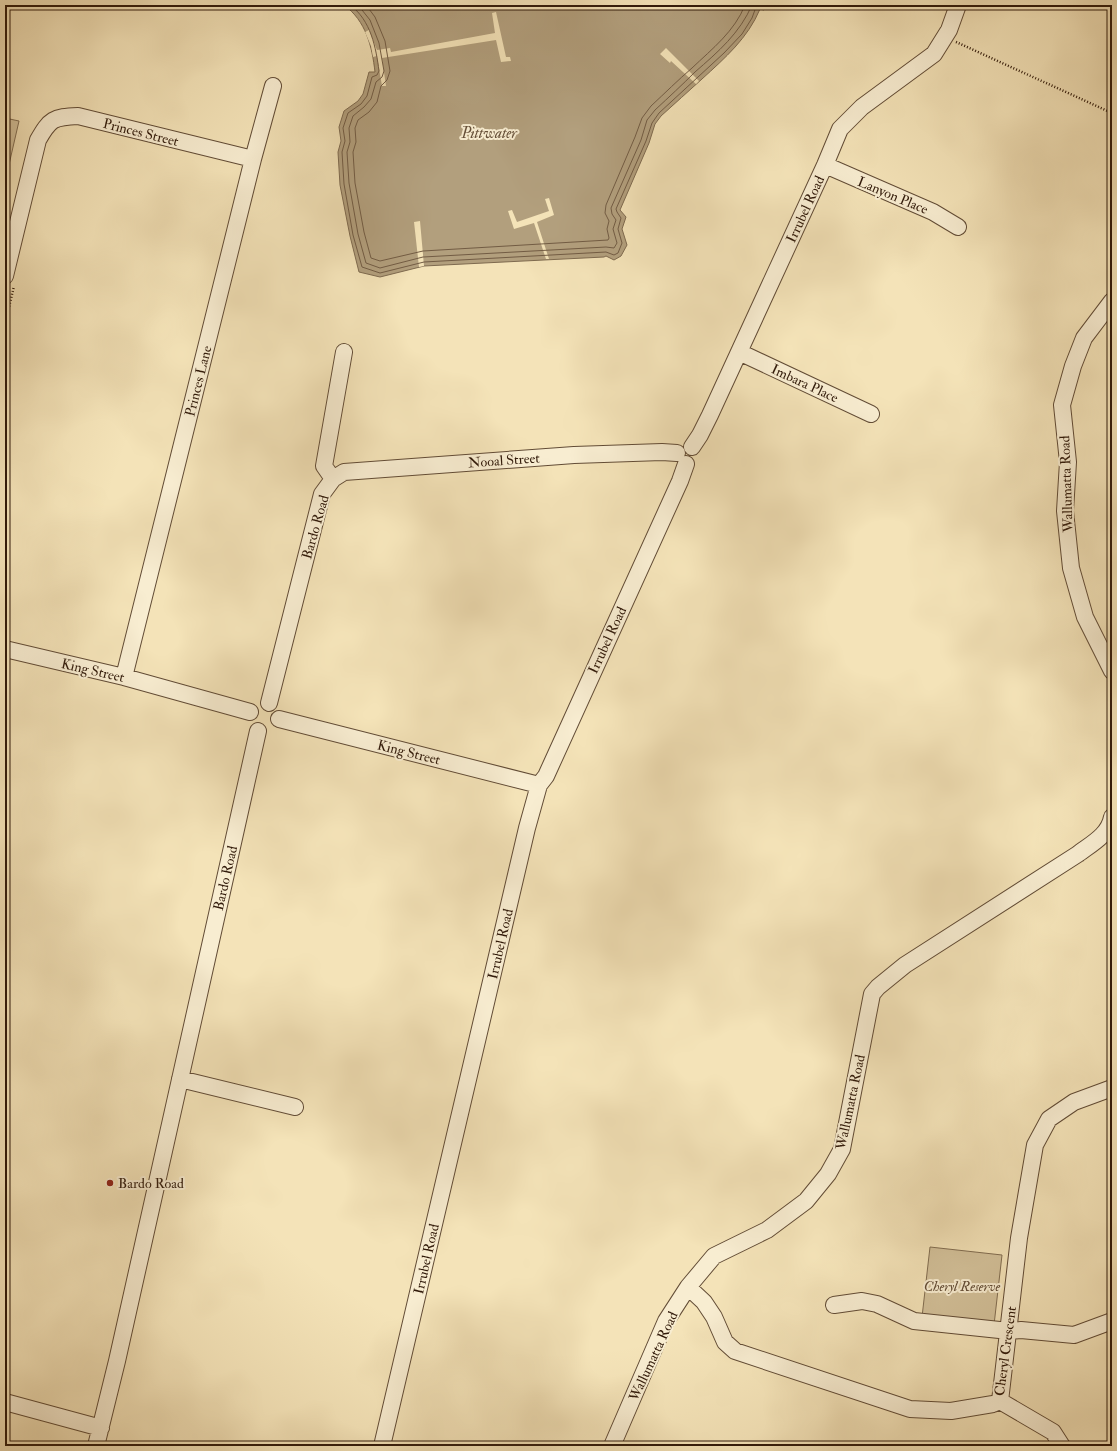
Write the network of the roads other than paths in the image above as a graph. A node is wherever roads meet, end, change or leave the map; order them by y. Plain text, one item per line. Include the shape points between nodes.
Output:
1 (958, 5) edge
2 (273, 86) dead end
3 (253, 159) junction
4 (825, 166) junction
5 (958, 227) dead end
6 (7, 257) edge
7 (5, 276) edge
8 (1112, 301) edge
9 (344, 352) dead end
10 (739, 352) junction
11 (871, 414) dead end
12 (681, 459) junction
13 (333, 479) junction
14 (5, 649) edge
15 (1112, 671) edge
16 (124, 677) junction
17 (269, 703) junction
18 (250, 712) junction
19 (279, 719) junction
20 (258, 731) junction
21 (539, 785) junction
22 (1112, 817) edge
23 (180, 1079) junction
24 (1112, 1088) edge
25 (294, 1107) dead end
26 (688, 1287) junction
27 (834, 1305) dead end
28 (1112, 1321) edge
29 (1009, 1331) junction
30 (1000, 1401) junction
31 (5, 1402) edge
32 (101, 1428) junction
33 (96, 1446) edge
34 (382, 1446) edge
35 (612, 1446) edge
36 (1062, 1446) edge

1 - 4 street, Irrubel Road via 949,30 934,54 862,107 840,129
2 - 3 street, Princes Lane
3 - 6 street, Princes Street via 78,116 60,117 47,125 38,140
3 - 16 street, Princes Lane
4 - 5 street, Lanyon Place via 933,212
4 - 10 street, Irrubel Road
6 - 7 street
8 - 15 street, Wallumatta Road via 1084,338 1062,405 1068,462 1065,511 1071,568 1085,617
9 - 13 street, Bardo Road via 324,466
10 - 11 street, Imbara Place
10 - 12 street, Irrubel Road via 700,435 692,447 684,445 678,449
12 - 13 street, Nooal Street via 662,452 574,455 352,471 344,472
12 - 21 street, Irrubel Road via 677,488 546,776
13 - 17 street, Bardo Road via 322,494
14 - 16 street, King Street
16 - 18 street, King Street
17 - 18 street via 256,705
17 - 19 street via 277,709
18 - 20 street via 251,726
19 - 20 street via 270,732
19 - 21 street, King Street
20 - 23 street, Bardo Road
21 - 34 street, Irrubel Road
22 - 26 street, Wallumatta Road via 1102,837 905,966 872,994 842,1149 828,1174 806,1201 767,1230 714,1256
23 - 25 street
23 - 32 street, Bardo Road
24 - 29 street, Cheryl Crescent via 1074,1102 1049,1119 1035,1145 1019,1238
26 - 30 street, Cheryl Crescent via 704,1302 725,1342 735,1351 910,1409 951,1411
26 - 35 street, Wallumatta Road via 666,1321
27 - 29 street via 862,1301 877,1304 914,1321
28 - 29 street via 1074,1335
29 - 30 street, Cheryl Crescent
30 - 36 street via 1053,1432
31 - 32 street
32 - 33 street, Bardo Road

